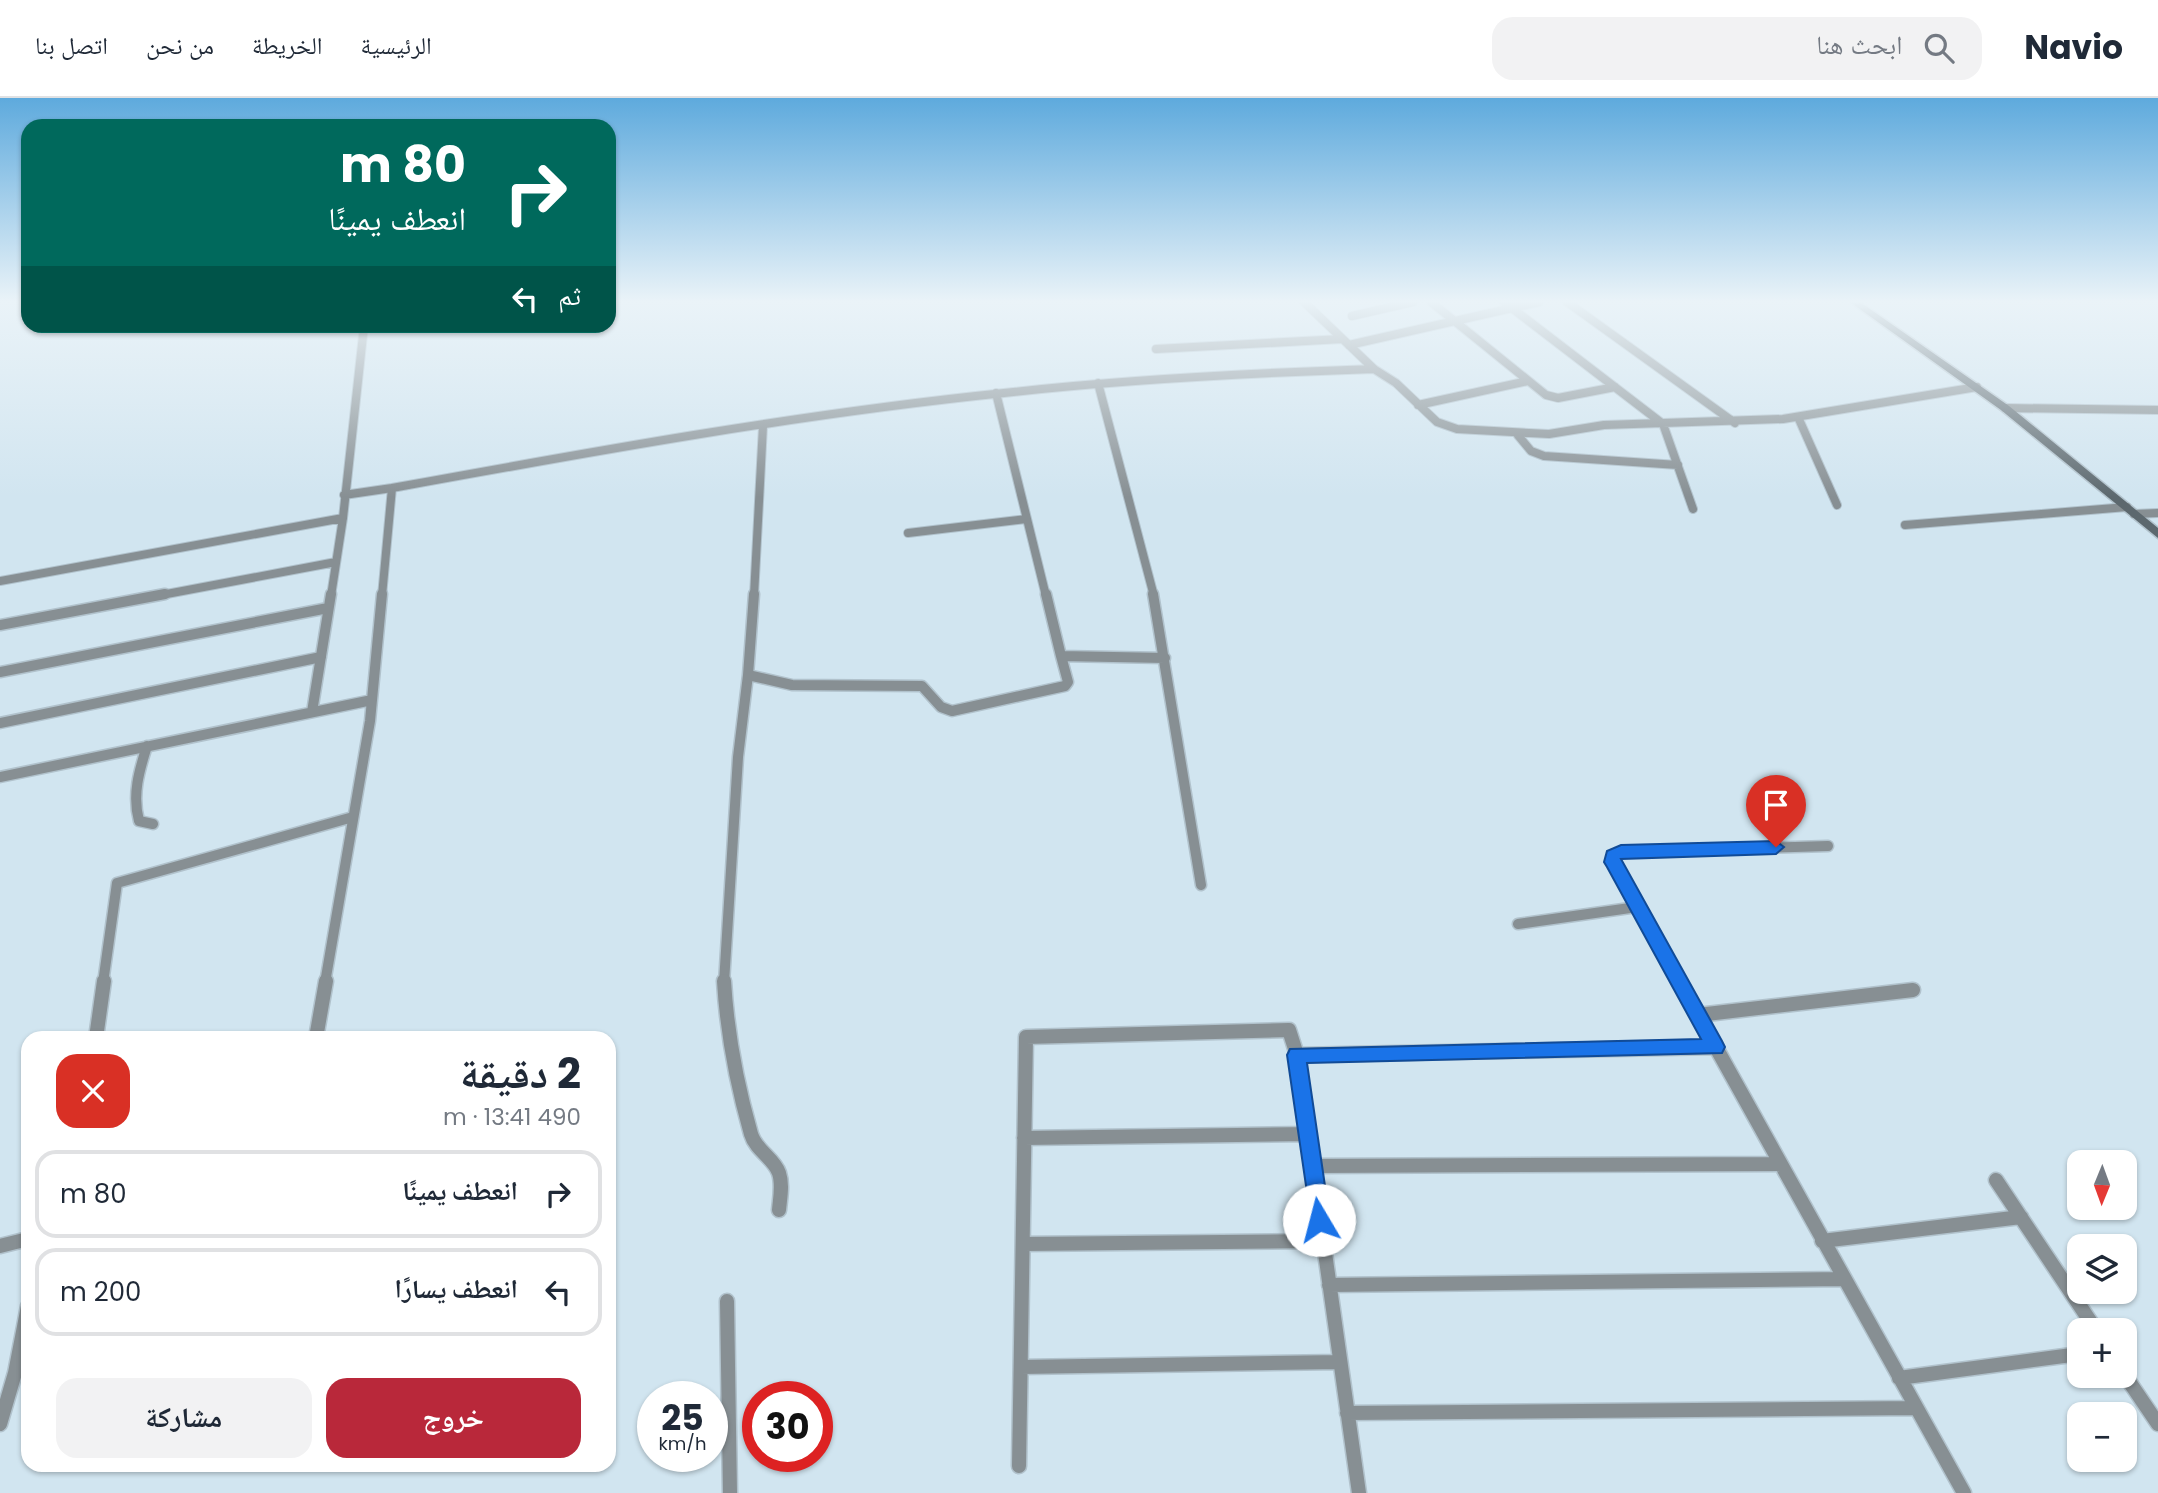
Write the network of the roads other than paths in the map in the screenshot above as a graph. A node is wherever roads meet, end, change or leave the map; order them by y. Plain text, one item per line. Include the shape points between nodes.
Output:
1 (359, 367) edge
2 (1511, 367) edge
3 (1589, 367) edge
4 (1658, 367) edge
5 (1949, 367) edge
6 (1374, 369) joint
7 (1528, 381) junction
8 (1098, 383) junction
9 (1615, 387) junction
10 (1978, 387) junction
11 (996, 393) junction
12 (1418, 405) junction
13 (2006, 408) junction
14 (2158, 410) edge
15 (1798, 417) junction
16 (1735, 422) junction
17 (1664, 424) junction
18 (763, 426) junction
19 (1516, 433) junction
20 (1678, 465) junction
21 (392, 488) junction
22 (344, 495) junction
23 (1837, 505) dead end
24 (1693, 509) dead end
25 (2130, 511) junction
26 (2158, 513) edge
27 (342, 518) junction
28 (1026, 519) junction
29 (1905, 525) dead end
30 (908, 533) dead end
31 (2158, 534) edge
32 (335, 562) junction
33 (0, 581) edge
34 (328, 608) junction
35 (0, 625) edge
36 (1061, 656) junction
37 (321, 657) junction
38 (1165, 658) junction
39 (0, 673) edge
40 (748, 675) junction
41 (372, 700) junction
42 (312, 712) junction
43 (0, 723) edge
44 (147, 746) junction
45 (0, 777) edge
46 (353, 817) junction
47 (153, 824) dead end
48 (1828, 846) dead end
49 (1201, 885) dead end
50 (1637, 906) junction
51 (1518, 924) dead end
52 (1913, 990) dead end
53 (1698, 1015) junction
54 (97, 1031) edge
55 (317, 1031) edge
56 (1715, 1047) junction
57 (1297, 1055) junction
58 (1307, 1134) junction
59 (1024, 1138) junction
60 (1780, 1164) junction
61 (1312, 1166) junction
62 (1996, 1180) dead end
63 (779, 1210) dead end
64 (2021, 1217) junction
65 (21, 1240) edge
66 (1322, 1241) junction
67 (1822, 1241) junction
68 (1023, 1244) junction
69 (0, 1245) edge
70 (1844, 1279) junction
71 (1329, 1285) junction
72 (727, 1301) dead end
73 (2087, 1318) edge
74 (21, 1342) edge
75 (2067, 1356) edge
76 (1340, 1363) junction
77 (1021, 1367) junction
78 (1899, 1378) junction
79 (2134, 1388) edge
80 (1916, 1408) junction
81 (1348, 1413) junction
82 (0, 1423) edge
83 (2158, 1424) edge
84 (1019, 1466) dead end
85 (730, 1493) edge
86 (1359, 1493) edge
87 (1964, 1493) edge

1 - 22 street
2 - 7 street
3 - 9 street
4 - 16 street
5 - 10 main road
6 - 8 street via 1275,370
6 - 12 street
7 - 9 street via 1558,398
7 - 12 street
8 - 11 street
8 - 38 street via 1158,612
9 - 17 street
10 - 13 main road
10 - 15 street
11 - 18 street
11 - 28 street
12 - 19 street via 1446,427
13 - 14 street
13 - 25 main road
15 - 16 street
15 - 23 street
16 - 17 street
17 - 19 street
17 - 20 street
18 - 21 street via 592,450
18 - 40 street
19 - 20 street via 1531,451 1544,456
20 - 24 street
21 - 22 street
21 - 41 street
22 - 27 street
25 - 26 street
25 - 29 street
25 - 31 main road
27 - 32 street
27 - 33 street
28 - 30 street
28 - 36 street
32 - 34 street
32 - 35 street
34 - 37 street
34 - 39 street
36 - 38 street
36 - 40 street via 1068,682 1065,686 952,711 941,707 922,686 792,685
37 - 42 street
37 - 43 street
38 - 49 street
40 - 63 street via 736,783 724,983 736,1075 752,1138 778,1170
41 - 42 street
41 - 46 street
42 - 44 street
44 - 45 street
44 - 47 street via 137,777 137,813 139,821
46 - 54 street via 117,883
46 - 55 street
48 - 50 street via 1613,855
50 - 51 street
50 - 53 street
52 - 53 street
53 - 56 street
56 - 57 street
56 - 60 street
57 - 58 street
57 - 59 street via 1289,1030 1026,1037
58 - 59 street
58 - 61 street
59 - 68 street
60 - 61 street
60 - 67 street
61 - 66 street
62 - 64 street
64 - 67 street
64 - 73 street
65 - 69 street
66 - 68 street
66 - 71 street
67 - 70 street
68 - 77 street
70 - 71 street
70 - 78 street
71 - 76 street
72 - 85 street
74 - 82 street
75 - 78 street
76 - 77 street
76 - 81 street
77 - 84 street
78 - 80 street
79 - 83 street
80 - 81 street
80 - 87 street
81 - 86 street

